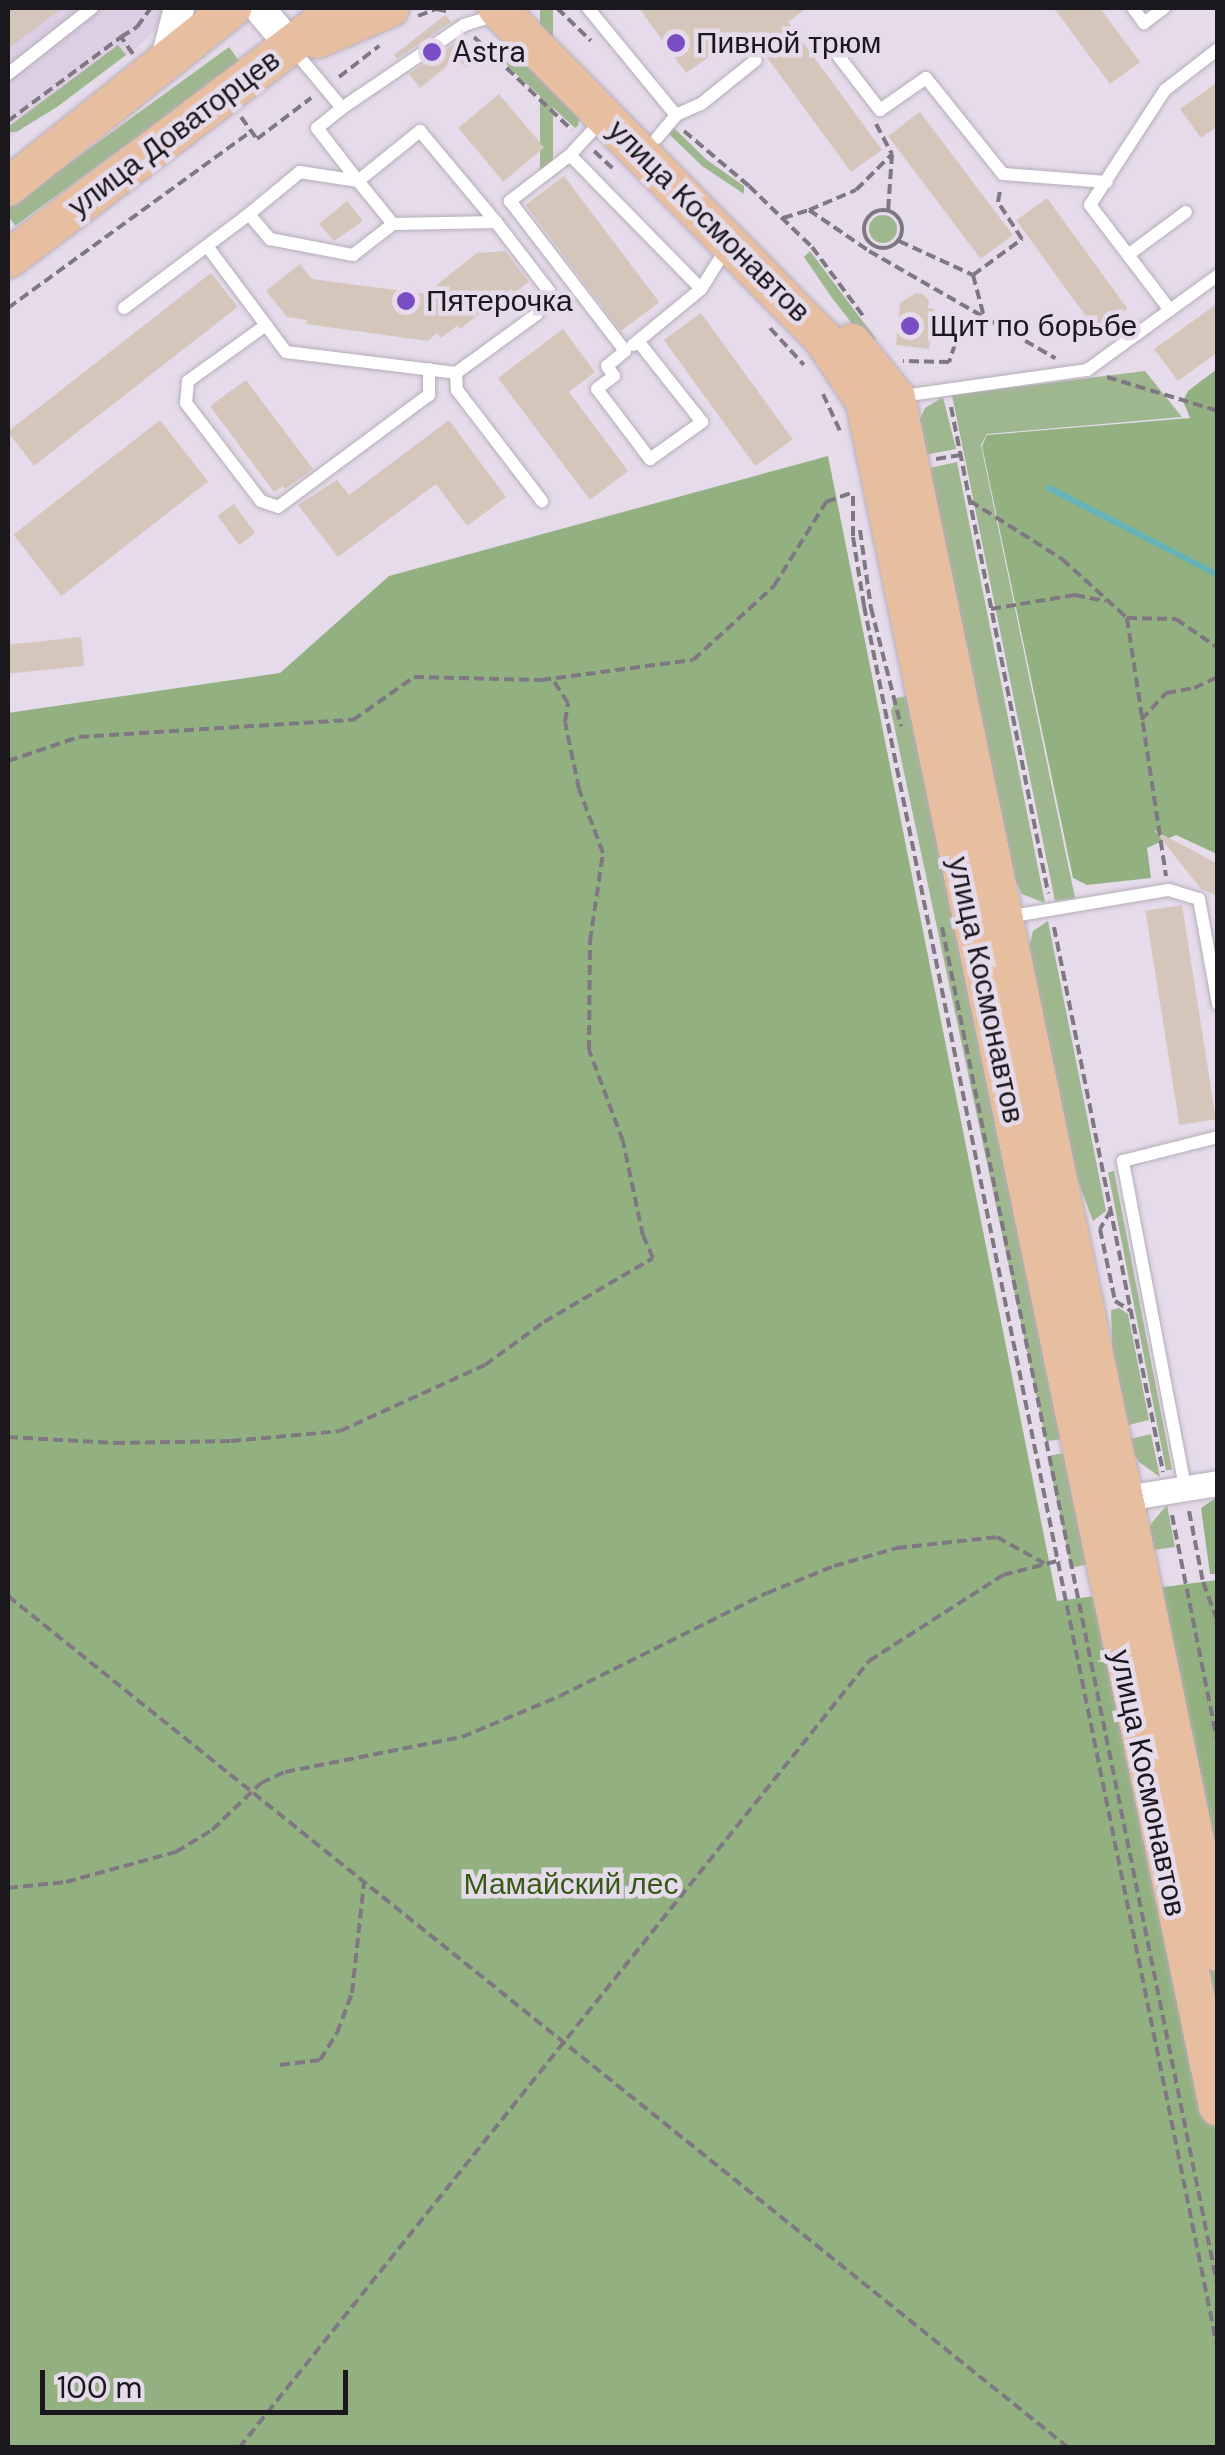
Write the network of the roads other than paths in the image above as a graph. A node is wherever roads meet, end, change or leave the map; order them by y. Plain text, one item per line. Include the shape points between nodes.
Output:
1 (92, 8) edge
2 (179, 8) edge
3 (232, 8) edge
4 (259, 8) edge
5 (340, 8) edge
6 (588, 8) edge
7 (1133, 8) edge
8 (1164, 8) edge
9 (509, 9) edge
10 (399, 16) edge
11 (291, 46) junction
12 (833, 49) dead end
13 (1218, 49) edge
14 (756, 60) dead end
15 (164, 66) junction
16 (8, 74) edge
17 (342, 108) junction
18 (669, 124) junction
19 (597, 126) junction
20 (570, 154) junction
21 (358, 181) junction
22 (1106, 182) junction
23 (8, 187) edge
24 (1186, 212) dead end
25 (249, 214) junction
26 (496, 222) junction
27 (393, 224) junction
28 (730, 242) junction
29 (207, 246) junction
30 (1128, 255) junction
31 (8, 259) edge
32 (1218, 275) edge
33 (701, 289) junction
34 (124, 308) dead end
35 (1170, 310) junction
36 (266, 326) junction
37 (638, 341) junction
38 (626, 352) junction
39 (429, 369) junction
40 (456, 372) junction
41 (870, 409) junction
42 (542, 501) dead end
43 (1005, 917) junction
44 (1218, 1004) edge
45 (1218, 1137) edge
46 (1218, 1483) edge
47 (1176, 1489) junction
48 (1125, 1498) junction
49 (1218, 1952) edge
50 (1218, 2107) edge

1 - 16 lane
2 - 15 street
3 - 15 main road, улица Доваторцев
4 - 11 street
5 - 11 main road, улица Доваторцев
6 - 18 lane
7 - 8 lane via 1144,23
9 - 17 lane via 464,25
9 - 18 main road, улица Космонавтов
9 - 19 main road, улица Космонавтов
10 - 11 main road
11 - 17 lane
11 - 31 main road, улица Доваторцев
12 - 22 lane via 880,110 926,78 1003,174
13 - 22 lane via 1164,90
14 - 18 lane
15 - 23 main road, улица Доваторцев
17 - 21 lane via 317,128
18 - 41 main road, улица Космонавтов via 836,320
19 - 20 lane
19 - 28 main road, улица Космонавтов
20 - 33 lane
20 - 38 lane via 510,201
21 - 25 lane via 300,172
21 - 26 lane via 420,131
21 - 27 lane
22 - 30 lane via 1090,204
24 - 30 lane
25 - 27 lane via 270,238 353,255
25 - 29 lane
26 - 27 lane
26 - 40 lane via 549,291 537,314
28 - 33 lane
28 - 41 main road, улица Космонавтов via 822,337
29 - 34 lane
29 - 36 lane
30 - 35 lane
32 - 35 lane
33 - 37 lane
35 - 41 lane via 1086,370 948,389
36 - 39 lane via 286,352
36 - 39 lane via 188,381 186,403 262,500 278,507 428,395
37 - 38 lane
37 - 38 lane via 702,422 650,459 596,389 614,376 607,366
39 - 40 lane
40 - 42 lane via 457,390
41 - 43 main road, улица Космонавтов
41 - 50 main road, улица Космонавтов
43 - 44 lane via 1170,890 1199,899
43 - 48 main road, улица Космонавтов
45 - 47 lane via 1122,1161
46 - 47 street
47 - 48 street
48 - 49 main road, улица Космонавтов

